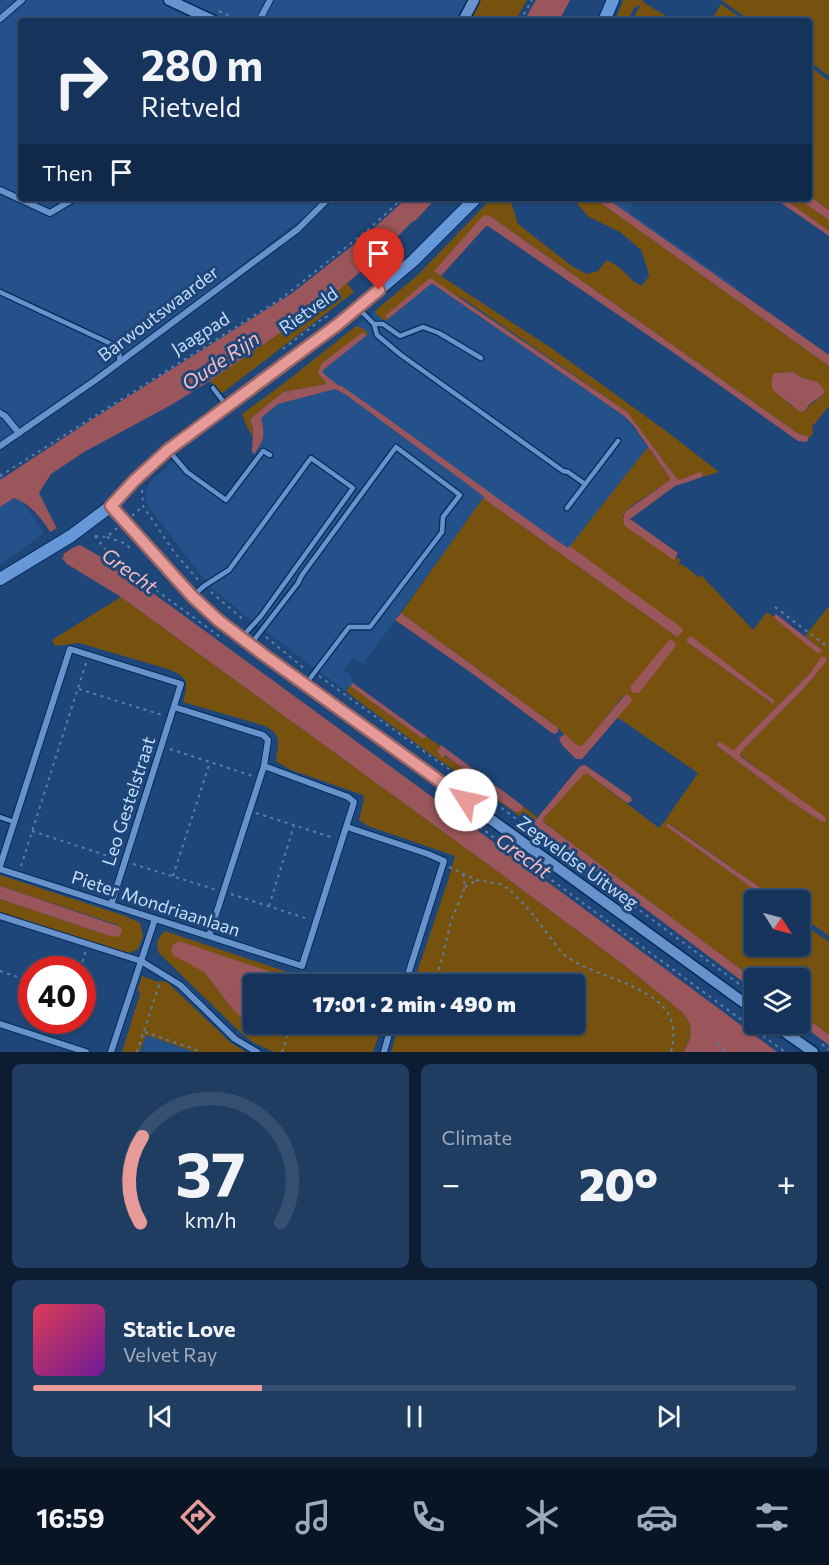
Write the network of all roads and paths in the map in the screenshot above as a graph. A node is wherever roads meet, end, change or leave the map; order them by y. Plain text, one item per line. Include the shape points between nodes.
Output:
1 (22, 0) edge
2 (169, 0) edge
3 (270, 0) edge
4 (474, 0) edge
5 (532, 0) edge
6 (613, 0) edge
7 (208, 18) edge
8 (261, 18) edge
9 (465, 18) edge
10 (522, 18) edge
11 (605, 18) edge
12 (0, 19) edge
13 (0, 190) edge
14 (18, 198) edge
15 (24, 201) edge
16 (70, 201) edge
17 (326, 201) edge
18 (400, 201) edge
19 (473, 201) edge
20 (0, 292) edge
21 (358, 308) junction
22 (336, 312) dead end
23 (374, 324) junction
24 (275, 355) dead end
25 (481, 358) dead end
26 (119, 362) junction
27 (213, 388) dead end
28 (226, 406) junction
29 (0, 413) edge
30 (19, 433) junction
31 (618, 441) dead end
32 (0, 446) edge
33 (168, 450) junction
34 (270, 455) dead end
35 (0, 476) edge
36 (134, 481) junction
37 (585, 484) junction
38 (111, 506) junction
39 (143, 506) junction
40 (567, 508) dead end
41 (125, 522) junction
42 (89, 536) dead end
43 (95, 536) junction
44 (106, 537) junction
45 (130, 548) dead end
46 (0, 579) edge
47 (204, 586) junction
48 (193, 596) junction
49 (775, 607) dead end
50 (252, 626) junction
51 (261, 633) junction
52 (241, 638) junction
53 (227, 641) dead end
54 (251, 645) junction
55 (829, 648) edge
56 (88, 654) junction
57 (314, 674) junction
58 (305, 685) junction
59 (78, 688) junction
60 (174, 707) junction
61 (171, 718) junction
62 (161, 746) junction
63 (210, 762) junction
64 (264, 766) junction
65 (260, 778) junction
66 (440, 797) dead end
67 (249, 811) junction
68 (0, 817) edge
69 (14, 822) junction
70 (294, 826) junction
71 (347, 827) junction
72 (32, 831) junction
73 (342, 841) junction
74 (125, 861) junction
75 (443, 864) junction
76 (0, 868) edge
77 (463, 874) junction
78 (18, 875) junction
79 (173, 876) junction
80 (477, 880) junction
81 (465, 887) junction
82 (223, 891) junction
83 (111, 905) junction
84 (269, 906) junction
85 (0, 916) edge
86 (155, 919) junction
87 (317, 922) junction
88 (209, 936) junction
89 (88, 945) junction
90 (84, 956) edge
91 (141, 961) junction
92 (0, 971) edge
93 (162, 974) junction
94 (408, 974) edge
95 (437, 974) edge
96 (18, 977) edge
97 (744, 988) edge
98 (744, 1003) edge
99 (0, 1024) edge
100 (144, 1032) junction
101 (60, 1034) edge
102 (288, 1034) edge
103 (389, 1034) edge
104 (788, 1034) edge
105 (57, 1042) junction
106 (717, 1044) dead end
107 (86, 1052) edge
108 (111, 1052) edge
109 (137, 1052) edge
110 (202, 1052) edge
111 (257, 1052) edge
112 (282, 1052) edge
113 (384, 1052) edge
114 (671, 1052) edge
115 (728, 1052) edge
116 (785, 1052) edge
117 (813, 1052) edge

1 - 12 street
2 - 7 street
3 - 8 street
4 - 9 street
5 - 10 path
6 - 11 main road
13 - 14 street
15 - 16 street via 50,213
17 - 26 street, Barwoutswaarder via 298,229
18 - 35 path, Jaagpad via 282,298
19 - 21 main road, Rietveld via 413,261
20 - 26 lane via 120,348
21 - 23 lane
21 - 28 main road, Rietveld
22 - 24 path, Rietveld
23 - 25 lane via 383,324 400,336 423,327
23 - 37 lane via 377,335 401,355
26 - 30 street, Barwoutswaarder
27 - 28 lane
28 - 33 main road, Rietveld
29 - 30 street
30 - 32 street, Barwoutswaarder
31 - 37 lane
33 - 34 lane via 185,471 226,500 263,451
33 - 36 main road, Rietveld
36 - 38 main road, Rietveld
36 - 39 path via 141,488
37 - 40 lane
38 - 41 street, Zegveldse Uitweg
38 - 46 main road, Rietveld via 71,536
39 - 41 path
39 - 47 path via 174,552
41 - 44 path
41 - 48 street, Zegveldse Uitweg
42 - 43 path
43 - 44 path
43 - 53 path via 112,558
44 - 45 path
47 - 48 lane
47 - 50 path
47 - 50 lane via 229,570 311,458 353,488
48 - 52 street, Zegveldse Uitweg
49 - 55 path
50 - 52 lane
51 - 54 lane
51 - 57 path, Zegveldse Uitweg
51 - 57 lane via 396,447 460,495 443,517 442,532 370,627 349,627
52 - 54 street, Zegveldse Uitweg
54 - 58 street, Zegveldse Uitweg
56 - 59 path
56 - 60 street, Leo Gestelstraat via 181,684
56 - 69 street via 70,649
57 - 58 lane
57 - 97 path, Zegveldse Uitweg
58 - 98 street, Zegveldse Uitweg
59 - 61 path
59 - 72 path
60 - 61 street, Leo Gestelstraat
60 - 64 street via 263,735 268,740
61 - 62 street, Leo Gestelstraat
62 - 63 path
62 - 74 street, Leo Gestelstraat
63 - 65 path
63 - 79 path
64 - 65 street
64 - 71 street via 348,797 354,802
65 - 67 street
66 - 116 path
67 - 70 path
67 - 82 street
68 - 69 lane
69 - 76 street
70 - 73 path
70 - 84 path
71 - 73 street
71 - 75 street via 428,854 444,861
72 - 74 path
72 - 78 path
73 - 87 street
74 - 79 path
74 - 83 street, Leo Gestelstraat
75 - 77 path
75 - 94 street
76 - 78 street, Pieter Mondriaanlaan
77 - 80 path
77 - 81 path
78 - 83 street, Pieter Mondriaanlaan
79 - 82 path
80 - 81 path
80 - 114 path via 500,884 515,894 567,958 657,999 672,1023
81 - 95 path
82 - 84 path
82 - 88 street
83 - 86 street, Pieter Mondriaanlaan
84 - 87 path
85 - 89 street
86 - 88 street, Pieter Mondriaanlaan
86 - 91 street
87 - 88 street, Pieter Mondriaanlaan via 302,966
89 - 90 path
89 - 91 street
91 - 93 street
91 - 108 street
92 - 96 path
93 - 100 path
93 - 111 street via 180,985 235,1039
99 - 105 street
100 - 109 path
100 - 110 path
101 - 105 path
102 - 112 path
103 - 113 street
104 - 117 street
105 - 107 street
106 - 115 path

